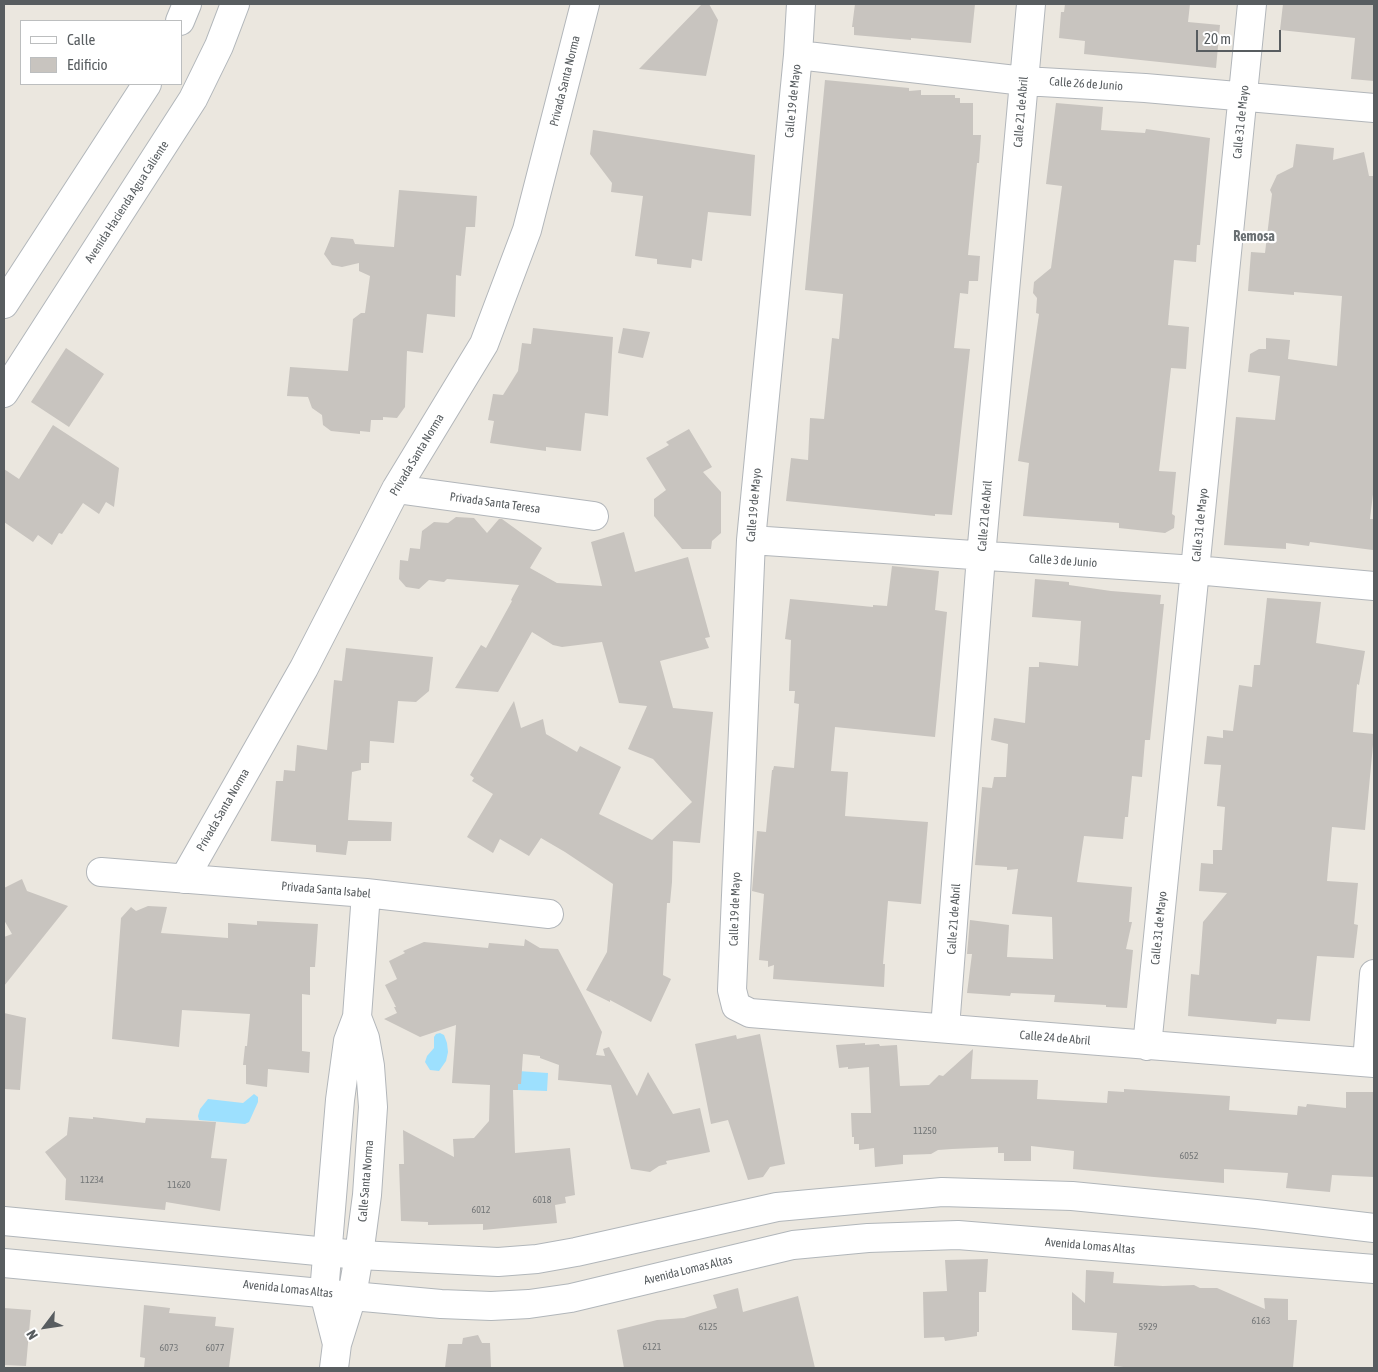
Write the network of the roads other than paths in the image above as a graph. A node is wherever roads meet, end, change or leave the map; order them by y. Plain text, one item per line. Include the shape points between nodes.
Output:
1 (187, 4) edge
2 (236, 4) edge
3 (584, 4) edge
4 (801, 4) edge
5 (1031, 4) edge
6 (1252, 4) edge
7 (180, 20) edge
8 (798, 55) junction
9 (1024, 80) junction
10 (146, 85) edge
11 (1244, 97) junction
12 (1374, 108) edge
13 (4, 304) edge
14 (4, 393) edge
15 (396, 489) junction
16 (594, 516) dead end
17 (751, 540) junction
18 (981, 556) junction
19 (1196, 570) junction
20 (1374, 586) edge
21 (101, 872) dead end
22 (184, 878) junction
23 (366, 893) junction
24 (549, 914) dead end
25 (1374, 974) edge
26 (736, 1006) joint
27 (357, 1016) junction
28 (945, 1028) junction
29 (1147, 1046) junction
30 (1370, 1063) edge
31 (338, 1113) junction
32 (372, 1116) junction
33 (4, 1221) edge
34 (1374, 1228) edge
35 (327, 1251) junction
36 (359, 1255) junction
37 (4, 1263) edge
38 (1374, 1269) edge
39 (324, 1293) junction
40 (352, 1296) junction
41 (336, 1356) edge

1 - 7 street
2 - 14 street, Avenida Hacienda Agua Caliente via 193,99
3 - 15 street, Privada Santa Norma via 527,230 484,344
4 - 8 street, Calle 19 de Mayo
5 - 9 street, Calle 21 de Abril
6 - 11 street, Calle 31 de Mayo
8 - 9 street, Calle 26 de Junio
8 - 17 street, Calle 19 de Mayo
9 - 11 street, Calle 26 de Junio
9 - 18 street, Calle 21 de Abril
10 - 13 street
11 - 12 street, Calle 26 de Junio
11 - 19 street, Calle 31 de Mayo
15 - 16 street, Privada Santa Teresa
15 - 22 street, Privada Santa Norma via 304,668
17 - 18 street, Calle 3 de Junio
17 - 26 street, Calle 19 de Mayo via 732,990
18 - 19 street, Calle 3 de Junio
18 - 28 street, Calle 21 de Abril
19 - 20 street, Calle 3 de Junio
19 - 29 street, Calle 31 de Mayo
21 - 22 street, Privada Santa Isabel
22 - 23 street, Privada Santa Isabel
23 - 24 street, Privada Santa Isabel
23 - 27 street, Calle Santa Norma
25 - 30 street
26 - 28 street, Calle 24 de Abril via 750,1013
27 - 31 street, Calle Santa Norma via 348,1041
27 - 32 street, Calle Santa Norma via 370,1066
28 - 29 street, Calle 24 de Abril
29 - 30 street, Calle 24 de Abril
31 - 32 street
31 - 35 street, Calle Santa Norma
32 - 36 street, Calle Santa Norma
33 - 35 street
34 - 36 street via 1072,1196 942,1192 778,1207 537,1259 498,1262
35 - 36 street
35 - 39 street, Calle Santa Norma
36 - 40 street, Calle Santa Norma
37 - 39 street, Avenida Lomas Altas
38 - 40 street, Avenida Lomas Altas via 958,1235 793,1245 571,1298 529,1304 441,1304
39 - 40 street, Avenida Lomas Altas
39 - 41 street, Calle Santa Norma
40 - 41 street, Calle Santa Norma

